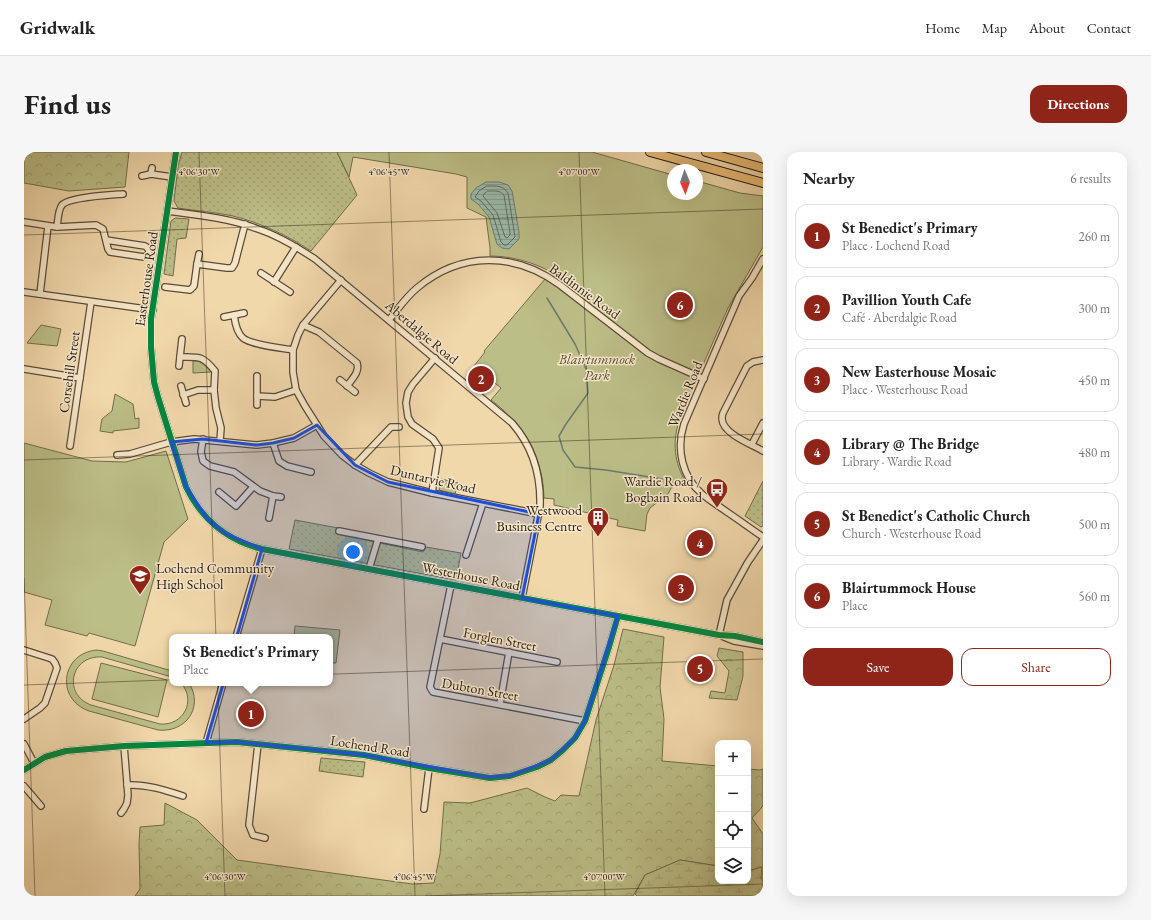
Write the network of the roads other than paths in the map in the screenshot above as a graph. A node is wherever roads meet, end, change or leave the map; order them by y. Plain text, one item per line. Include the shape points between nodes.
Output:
1 (176, 152) edge
2 (650, 152) edge
3 (706, 152) edge
4 (152, 168) dead end
5 (763, 168) edge
6 (151, 174) junction
7 (142, 176) dead end
8 (172, 177) junction
9 (763, 183) edge
10 (123, 194) dead end
11 (167, 211) junction
12 (24, 222) edge
13 (245, 224) junction
14 (48, 226) junction
15 (57, 226) junction
16 (106, 240) junction
17 (296, 246) junction
18 (199, 254) dead end
19 (763, 259) edge
20 (198, 264) junction
21 (261, 273) dead end
22 (341, 280) junction
23 (274, 282) junction
24 (165, 287) dead end
25 (24, 292) edge
26 (290, 292) dead end
27 (40, 294) junction
28 (91, 302) junction
29 (153, 310) junction
30 (244, 313) dead end
31 (234, 315) junction
32 (224, 317) dead end
33 (389, 320) junction
34 (303, 325) junction
35 (182, 339) dead end
36 (293, 350) junction
37 (180, 357) junction
38 (434, 358) junction
39 (763, 360) edge
40 (179, 366) dead end
41 (24, 369) edge
42 (257, 376) dead end
43 (80, 378) junction
44 (704, 379) junction
45 (340, 380) dead end
46 (181, 386) dead end
47 (347, 386) junction
48 (214, 390) junction
49 (296, 390) junction
50 (355, 392) dead end
51 (183, 395) junction
52 (257, 396) junction
53 (186, 403) dead end
54 (257, 405) dead end
55 (763, 423) edge
56 (317, 426) junction
57 (399, 427) dead end
58 (203, 439) junction
59 (220, 441) junction
60 (171, 442) junction
61 (273, 443) junction
62 (752, 444) junction
63 (70, 446) dead end
64 (763, 450) edge
65 (117, 455) dead end
66 (355, 465) junction
67 (311, 472) dead end
68 (253, 487) junction
69 (219, 492) dead end
70 (432, 492) junction
71 (273, 496) junction
72 (282, 497) dead end
73 (192, 499) joint
74 (483, 503) junction
75 (539, 514) junction
76 (269, 518) dead end
77 (339, 531) dead end
78 (763, 537) edge
79 (378, 539) junction
80 (763, 540) edge
81 (422, 548) dead end
82 (262, 549) junction
83 (466, 555) dead end
84 (369, 569) junction
85 (451, 585) junction
86 (522, 598) junction
87 (618, 616) junction
88 (237, 634) edge
89 (719, 635) junction
90 (440, 639) junction
91 (763, 642) edge
92 (763, 646) edge
93 (24, 650) edge
94 (509, 652) junction
95 (557, 662) dead end
96 (222, 686) edge
97 (500, 704) junction
98 (24, 719) edge
99 (585, 720) junction
100 (206, 742) junction
101 (24, 744) edge
102 (258, 744) junction
103 (124, 746) junction
104 (34, 763) junction
105 (429, 768) junction
106 (24, 770) edge
107 (127, 784) junction
108 (24, 786) edge
109 (183, 796) dead end
110 (41, 806) dead end
111 (424, 808) dead end
112 (121, 813) dead end
113 (265, 838) dead end

1 - 8 street, Easterhouse Road
2 - 9 highway
3 - 5 highway
4 - 6 street
6 - 7 street
6 - 8 street
8 - 11 street, Easterhouse Road
10 - 15 street via 66,202 61,206
11 - 13 street, Aberdalgie Road
11 - 29 street, Easterhouse Road
12 - 14 street
13 - 17 street, Aberdalgie Road
13 - 20 street via 232,268
14 - 15 street
14 - 27 street
15 - 16 street via 96,225 103,229
16 - 16 street via 108,249 112,252 144,257 149,253 145,246
17 - 22 street, Aberdalgie Road
17 - 23 street
18 - 20 street
19 - 44 street, Wardie Road via 739,296
20 - 24 street via 194,286 190,290
21 - 23 street
22 - 33 street, Aberdalgie Road
22 - 34 street, Duntarvie Road
23 - 26 street
25 - 27 street
27 - 28 street
28 - 29 street
28 - 43 street, Corsehill Street
29 - 60 street, Easterhouse Road via 152,366
30 - 31 street
31 - 32 street
31 - 36 street via 236,326 243,338 250,342
33 - 38 street, Aberdalgie Road
33 - 44 street, Baldinnie Road via 416,289 442,272 476,261 505,262 525,266 546,275 648,353
34 - 36 street, Duntarvie Road
34 - 47 street via 319,332 357,363 357,373
35 - 37 street
36 - 49 street, Duntarvie Road
37 - 40 street
37 - 48 street via 197,357 207,361 215,371
38 - 70 street via 410,388 406,403 412,424 433,439 439,448
38 - 75 street, Aberdalgie Road via 516,427 529,449 538,474 541,496
39 - 62 street via 747,366 722,413 724,425 733,435
41 - 43 street
42 - 52 street
43 - 63 street, Corsehill Street
44 - 78 street, Wardie Road via 682,430 680,448 684,466 688,476 702,494
45 - 47 street
46 - 51 street
47 - 50 street
48 - 51 street via 198,390
48 - 59 street via 221,428
49 - 52 street via 274,397
49 - 56 street, Duntarvie Road
51 - 53 street
52 - 54 street
55 - 62 street
56 - 61 street via 294,438
56 - 66 street, Duntarvie Road via 342,455
57 - 66 street via 391,427
58 - 59 street
58 - 60 street
58 - 68 street via 203,461 210,466 234,472
59 - 61 street via 257,445
60 - 65 street via 130,454
60 - 73 street, Easterhouse Road
61 - 67 street via 279,461 287,466
62 - 64 street
66 - 70 street, Duntarvie Road via 388,482
68 - 69 street via 236,506
68 - 71 street
70 - 74 street, Duntarvie Road
71 - 72 street
71 - 76 street
73 - 82 street, Westerhouse Road via 208,520 226,534
74 - 75 street, Duntarvie Road
74 - 83 street
75 - 86 street, Aberdalgie Road
77 - 79 street
79 - 81 street
79 - 84 street
80 - 89 street via 726,600
82 - 84 street, Westerhouse Road
82 - 88 street
84 - 85 street, Westerhouse Road
85 - 86 street, Westerhouse Road
85 - 90 street, Dubton Street
86 - 87 street, Westerhouse Road
87 - 89 street, Westerhouse Road
87 - 99 street, Lochend Road
89 - 91 street, Westerhouse Road
89 - 92 street, Westerhouse Road via 734,641
90 - 94 street, Forglen Street
90 - 97 street, Dubton Street via 430,687 433,692
93 - 98 street via 52,659 57,668 45,703
94 - 95 street, Forglen Street
94 - 97 street
96 - 100 street
97 - 99 street, Dubton Street
99 - 105 street, Lochend Road via 575,738 551,760 510,776 490,778
100 - 102 street, Lochend Road
100 - 103 street, Lochend Road
101 - 104 street
102 - 105 street, Lochend Road via 364,755
102 - 113 street via 249,824 253,835
103 - 104 street, Lochend Road via 66,751
103 - 107 street
104 - 106 street, Lochend Road
105 - 111 street
107 - 109 street via 164,789
107 - 112 street via 127,803
108 - 110 street

